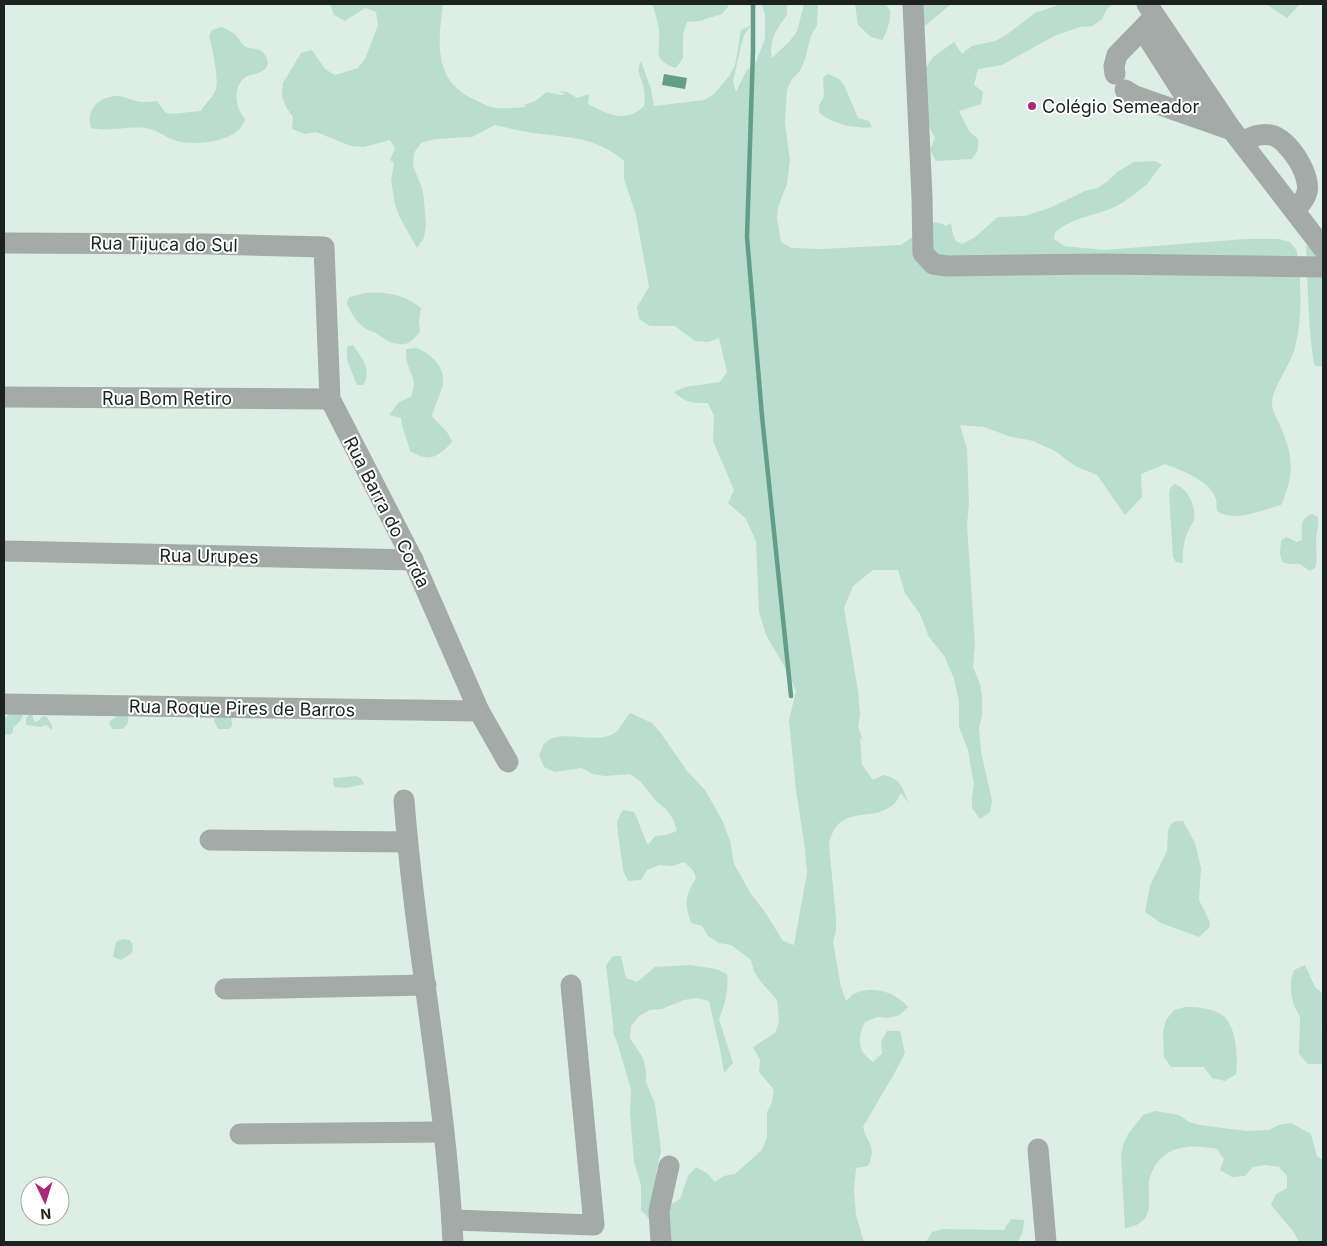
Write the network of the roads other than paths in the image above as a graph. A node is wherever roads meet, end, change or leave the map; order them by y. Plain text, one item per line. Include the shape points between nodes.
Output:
1 (913, 4) edge
2 (1148, 16) edge
3 (1199, 118) junction
4 (1237, 136) junction
5 (1295, 211) junction
6 (4, 243) edge
7 (324, 247) joint
8 (1323, 248) edge
9 (1323, 267) edge
10 (4, 397) edge
11 (330, 399) junction
12 (4, 551) edge
13 (413, 560) junction
14 (4, 704) edge
15 (479, 711) junction
16 (508, 762) dead end
17 (404, 800) dead end
18 (210, 840) dead end
19 (407, 842) junction
20 (426, 985) junction
21 (571, 985) dead end
22 (225, 988) dead end
23 (443, 1132) junction
24 (240, 1134) dead end
25 (1038, 1149) dead end
26 (669, 1166) dead end
27 (452, 1220) junction
28 (453, 1242) edge
29 (661, 1242) edge
30 (1046, 1242) edge

1 - 9 street via 922,254 932,264
2 - 3 street
2 - 3 street via 1117,55 1114,66 1120,82 1135,96
2 - 4 street
3 - 4 street
4 - 5 street
4 - 5 street via 1274,136 1296,154 1308,182 1307,194
5 - 8 street
6 - 7 street, Rua Tijuca do Sul
7 - 11 street, Rua Barra do Corda
10 - 11 street, Rua Bom Retiro
11 - 13 street, Rua Barra do Corda
12 - 13 street, Rua Urupes
13 - 15 street, Rua Barra do Corda
14 - 15 street, Rua Roque Pires de Barros
15 - 16 street, Rua Barra do Corda
17 - 19 street
18 - 19 street
19 - 20 street
20 - 22 street
20 - 23 street
21 - 27 street via 594,1225
23 - 24 street
23 - 27 street
25 - 30 street
26 - 29 street via 659,1211
27 - 28 street

